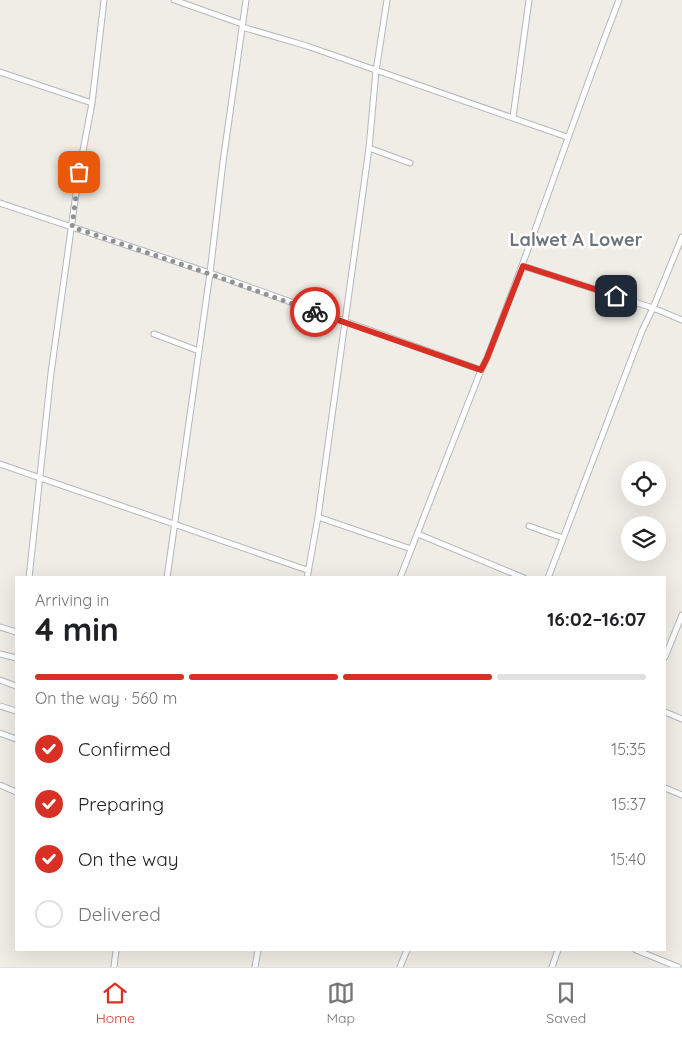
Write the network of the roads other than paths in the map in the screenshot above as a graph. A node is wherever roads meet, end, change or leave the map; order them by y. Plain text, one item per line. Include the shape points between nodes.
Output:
1 (104, 0) edge
2 (174, 0) edge
3 (246, 0) edge
4 (387, 0) edge
5 (528, 0) edge
6 (618, 0) edge
7 (242, 25) junction
8 (376, 71) junction
9 (0, 72) edge
10 (92, 102) junction
11 (513, 117) junction
12 (567, 137) junction
13 (369, 148) junction
14 (410, 163) dead end
15 (0, 203) edge
16 (72, 227) junction
17 (682, 237) edge
18 (523, 266) junction
19 (210, 274) junction
20 (653, 308) junction
21 (682, 320) edge
22 (345, 322) junction
23 (154, 334) dead end
24 (199, 351) junction
25 (481, 370) junction
26 (0, 464) edge
27 (40, 477) junction
28 (318, 518) junction
29 (174, 524) junction
30 (529, 526) dead end
31 (418, 534) junction
32 (563, 538) junction
33 (411, 549) junction
34 (307, 570) junction
35 (29, 576) edge
36 (167, 576) edge
37 (307, 576) edge
38 (401, 576) edge
39 (519, 576) edge
40 (549, 576) edge
41 (682, 616) edge
42 (0, 627) edge
43 (15, 632) edge
44 (666, 634) edge
45 (673, 638) junction
46 (0, 654) edge
47 (666, 655) edge
48 (15, 658) edge
49 (0, 680) edge
50 (15, 686) edge
51 (0, 706) edge
52 (15, 711) edge
53 (666, 712) edge
54 (682, 719) edge
55 (0, 733) edge
56 (15, 739) edge
57 (0, 786) edge
58 (666, 788) edge
59 (15, 792) edge
60 (682, 795) edge
61 (116, 951) edge
62 (258, 951) edge
63 (407, 951) edge
64 (558, 951) edge
65 (638, 951) edge
66 (114, 967) edge
67 (255, 967) edge
68 (400, 967) edge
69 (552, 967) edge
70 (678, 967) edge

1 - 10 street
2 - 7 street
3 - 7 street
4 - 8 street
5 - 11 street
6 - 12 street
7 - 8 street
7 - 19 street
8 - 11 street
8 - 13 street
9 - 10 street
10 - 16 street
11 - 12 street
12 - 18 street
13 - 14 street
13 - 22 street
15 - 16 street
16 - 19 street
16 - 27 street
17 - 20 street
18 - 20 street
18 - 25 street
19 - 22 street
19 - 24 street
20 - 21 street
20 - 32 street
22 - 25 street
22 - 28 street
23 - 24 street
24 - 29 street
25 - 31 street
26 - 27 street
27 - 29 street
27 - 35 street
28 - 33 street
28 - 34 street
29 - 34 street
29 - 36 street
30 - 32 street
31 - 33 street
31 - 39 street
32 - 40 street
33 - 38 street
34 - 37 street
41 - 45 street
42 - 43 street
44 - 45 street
45 - 47 street
46 - 48 street
49 - 50 street
51 - 52 street
53 - 54 street
55 - 56 street
57 - 59 street
58 - 60 street
61 - 66 street
62 - 67 street
63 - 68 street
64 - 69 street
65 - 70 street

